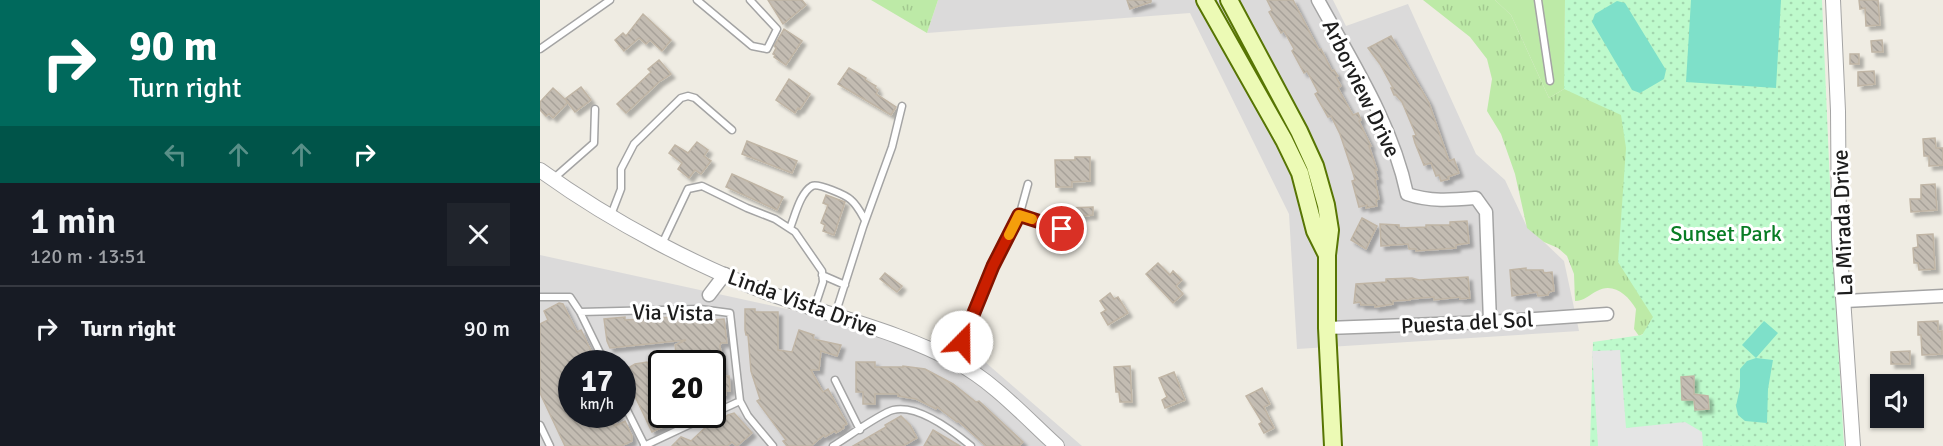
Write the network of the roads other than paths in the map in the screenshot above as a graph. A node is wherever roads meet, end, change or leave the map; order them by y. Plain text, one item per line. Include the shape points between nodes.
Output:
1 (610, 0) edge
2 (697, 0) edge
3 (750, 0) edge
4 (1205, 0) edge
5 (1228, 0) edge
6 (1318, 0) edge
7 (1538, 0) edge
8 (1833, 0) edge
9 (540, 49) edge
10 (1550, 81) dead end
11 (902, 106) dead end
12 (595, 109) dead end
13 (732, 130) dead end
14 (540, 170) edge
15 (553, 179) junction
16 (1028, 184) dead end
17 (611, 215) junction
18 (1019, 215) junction
19 (865, 220) junction
20 (790, 228) junction
21 (1062, 229) dead end
22 (663, 244) junction
23 (1327, 255) junction
24 (725, 274) junction
25 (822, 275) junction
26 (844, 285) junction
27 (709, 295) dead end
28 (1943, 296) edge
29 (540, 297) edge
30 (1845, 301) junction
31 (814, 309) junction
32 (580, 312) junction
33 (1607, 314) dead end
34 (835, 316) junction
35 (1490, 322) junction
36 (1327, 328) junction
37 (599, 350) edge
38 (955, 361) junction
39 (835, 380) dead end
40 (740, 401) junction
41 (726, 408) edge
42 (540, 425) edge
43 (636, 428) edge
44 (683, 428) edge
45 (860, 430) junction
46 (550, 446) edge
47 (645, 446) edge
48 (773, 446) edge
49 (833, 446) edge
50 (971, 446) edge
51 (1057, 446) edge
52 (1333, 446) edge
53 (1853, 446) edge

1 - 9 lane
2 - 3 lane via 752,46 767,49 777,29
4 - 23 main road via 1284,140 1300,174 1315,231
5 - 23 main road via 1315,166 1330,230
6 - 35 street, Arborview Drive via 1378,111 1401,167 1407,194 1422,200 1476,198 1486,212
7 - 10 lane
8 - 30 street, La Mirada Drive via 1839,238
11 - 19 lane via 892,147
12 - 15 lane via 594,143
13 - 17 lane via 695,98 681,98 634,144 620,171 621,189
14 - 15 street, Linda Vista Drive
15 - 17 street, Linda Vista Drive
16 - 18 lane
17 - 22 street, Linda Vista Drive
18 - 21 lane
18 - 38 lane via 993,266
19 - 20 lane via 851,200 815,185 803,196
19 - 26 lane
20 - 22 lane via 702,186 688,189
20 - 25 lane
22 - 24 street, Linda Vista Drive
23 - 36 main road
24 - 27 street
24 - 31 street, Linda Vista Drive
25 - 26 lane
25 - 31 lane
26 - 34 lane
28 - 30 street
29 - 32 lane via 570,297
30 - 53 street, La Mirada Drive
31 - 34 street, Linda Vista Drive
32 - 37 lane
32 - 40 lane, Via Vista via 700,309 730,313
33 - 35 street, Puesta del Sol
34 - 38 street, Linda Vista Drive via 914,342
35 - 36 street, Puesta del Sol
36 - 52 main road
38 - 51 street, Linda Vista Drive via 1006,398
39 - 45 lane
40 - 41 lane
40 - 48 lane, Via Vista
42 - 46 lane
43 - 47 lane
44 - 47 lane
45 - 49 lane
45 - 50 lane via 891,410 904,408 944,423

